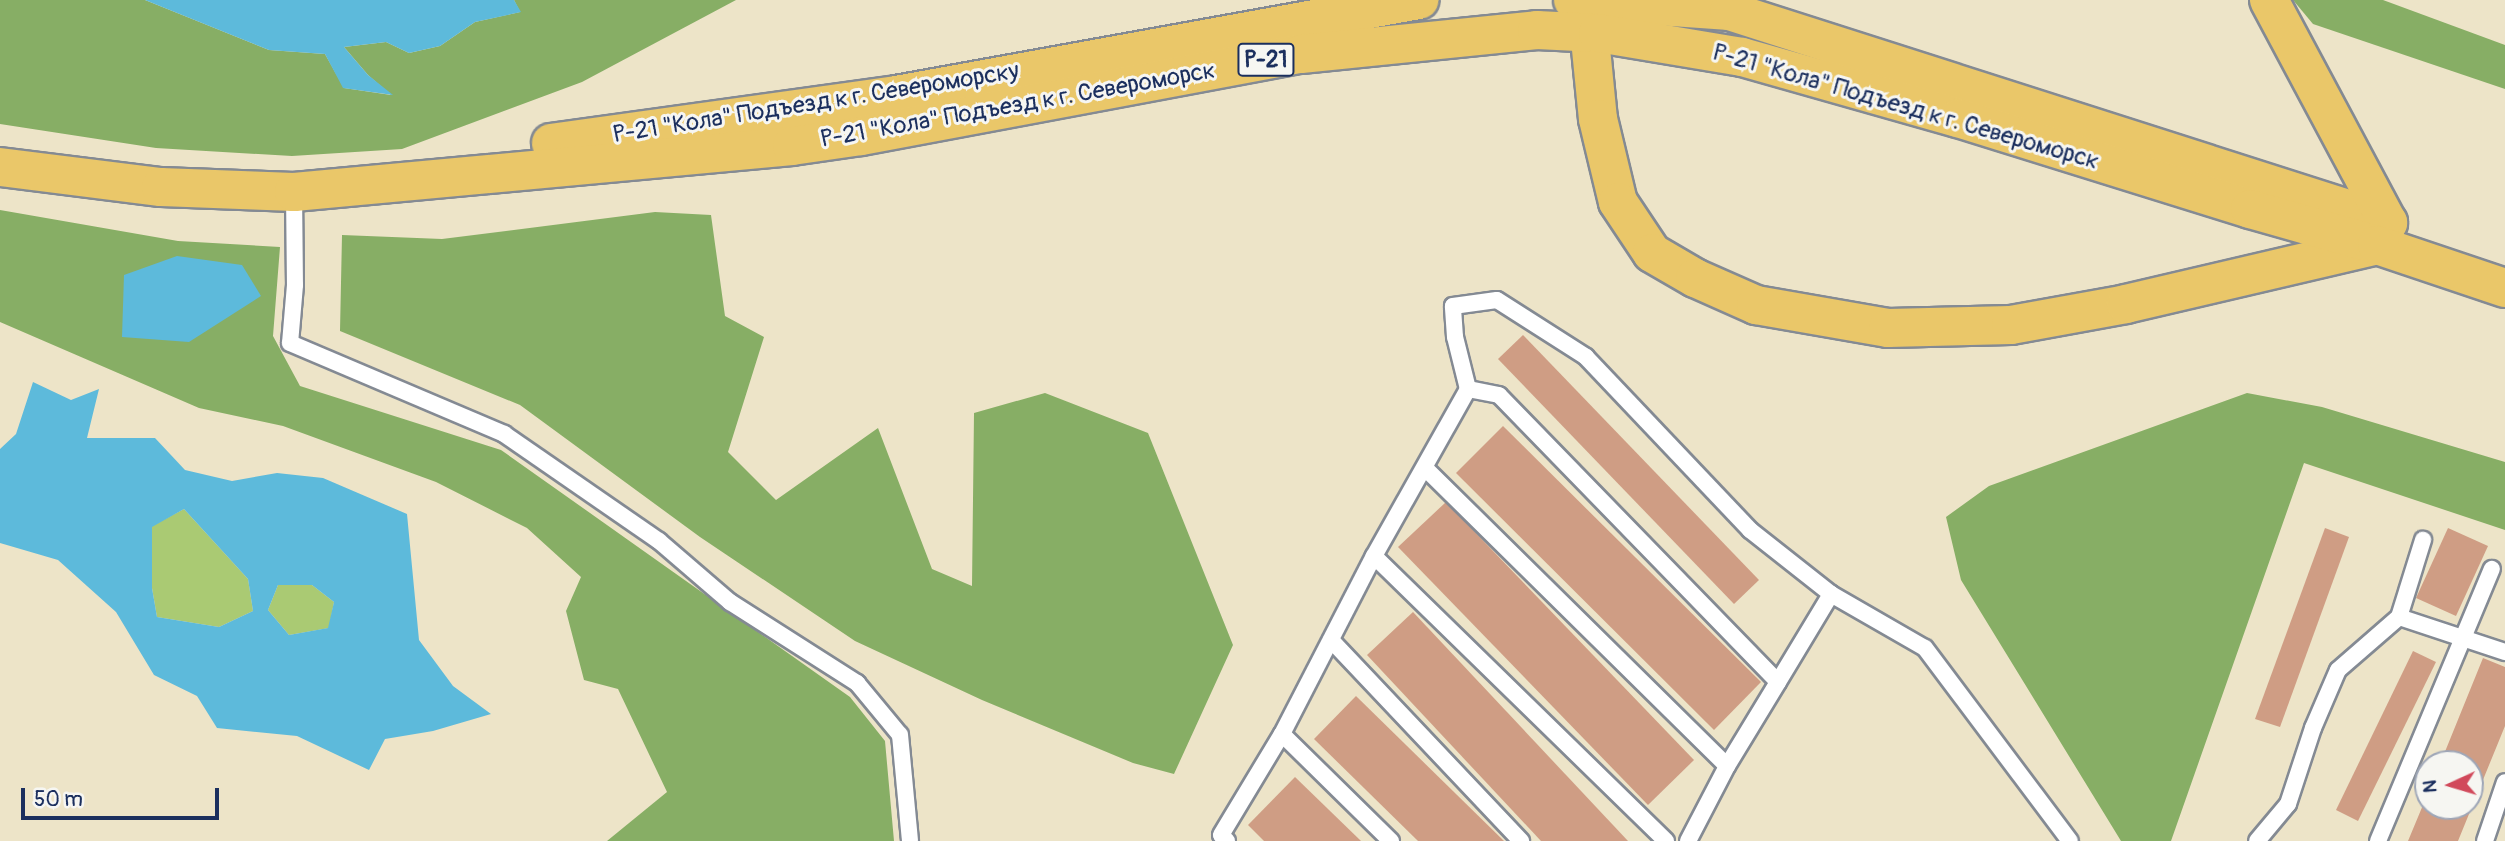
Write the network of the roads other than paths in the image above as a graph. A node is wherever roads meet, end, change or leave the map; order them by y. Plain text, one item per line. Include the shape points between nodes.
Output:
1 (1419, 0) edge
2 (1573, 0) edge
3 (2269, 0) edge
4 (1590, 39) dead end
5 (0, 167) edge
6 (209, 189) junction
7 (294, 192) junction
8 (2383, 234) junction
9 (2505, 263) edge
10 (2505, 288) edge
11 (1468, 389) junction
12 (1426, 468) junction
13 (2423, 540) dead end
14 (1374, 556) junction
15 (2492, 569) dead end
16 (1831, 594) junction
17 (2399, 617) junction
18 (2460, 639) junction
19 (1331, 640) junction
20 (2505, 652) edge
21 (1778, 682) junction
22 (1282, 734) junction
23 (1727, 766) junction
24 (2505, 782) edge
25 (910, 841) edge
26 (1227, 841) edge
27 (1391, 841) edge
28 (1521, 841) edge
29 (1666, 841) edge
30 (1688, 841) edge
31 (2070, 841) edge
32 (2257, 841) edge
33 (2378, 841) edge
34 (2485, 841) edge

1 - 6 main road, Р-21 "Кола" Подъезд к г. Североморску via 896,95
2 - 8 main road via 1730,11
3 - 8 main road
4 - 8 main road via 1598,119 1618,202 1651,253 1756,305 1888,328 2011,326 2126,304
5 - 6 main road, Р-21 "Кола" Подъезд к г. Североморск / Р-21
6 - 7 main road, Р-21 "Кола" Подъезд к г. Североморск / Р-21
7 - 8 main road, Р-21 "Кола" Подъезд к г. Североморск / Р-21 via 792,146 1301,54 1537,30 1598,33 1742,57 1958,117 2250,209
7 - 25 lane via 290,343 504,434 659,541 730,602 857,683 900,735
8 - 9 main road
8 - 10 main road, Р-21 "Кола" Подъезд к г. Североморск / Р-21
11 - 12 lane
11 - 16 lane via 1455,337 1453,306 1497,300 1586,357 1750,530
11 - 21 lane via 1499,395
12 - 14 lane
12 - 23 lane
13 - 17 lane
14 - 19 lane
14 - 29 lane
15 - 18 lane
16 - 21 lane
16 - 31 lane via 1925,648
17 - 18 lane
17 - 32 lane via 2338,670 2288,804
18 - 20 lane
18 - 33 lane
19 - 22 lane
19 - 28 lane
21 - 23 lane
22 - 26 lane via 1221,835
22 - 27 lane
23 - 30 lane
24 - 34 lane

